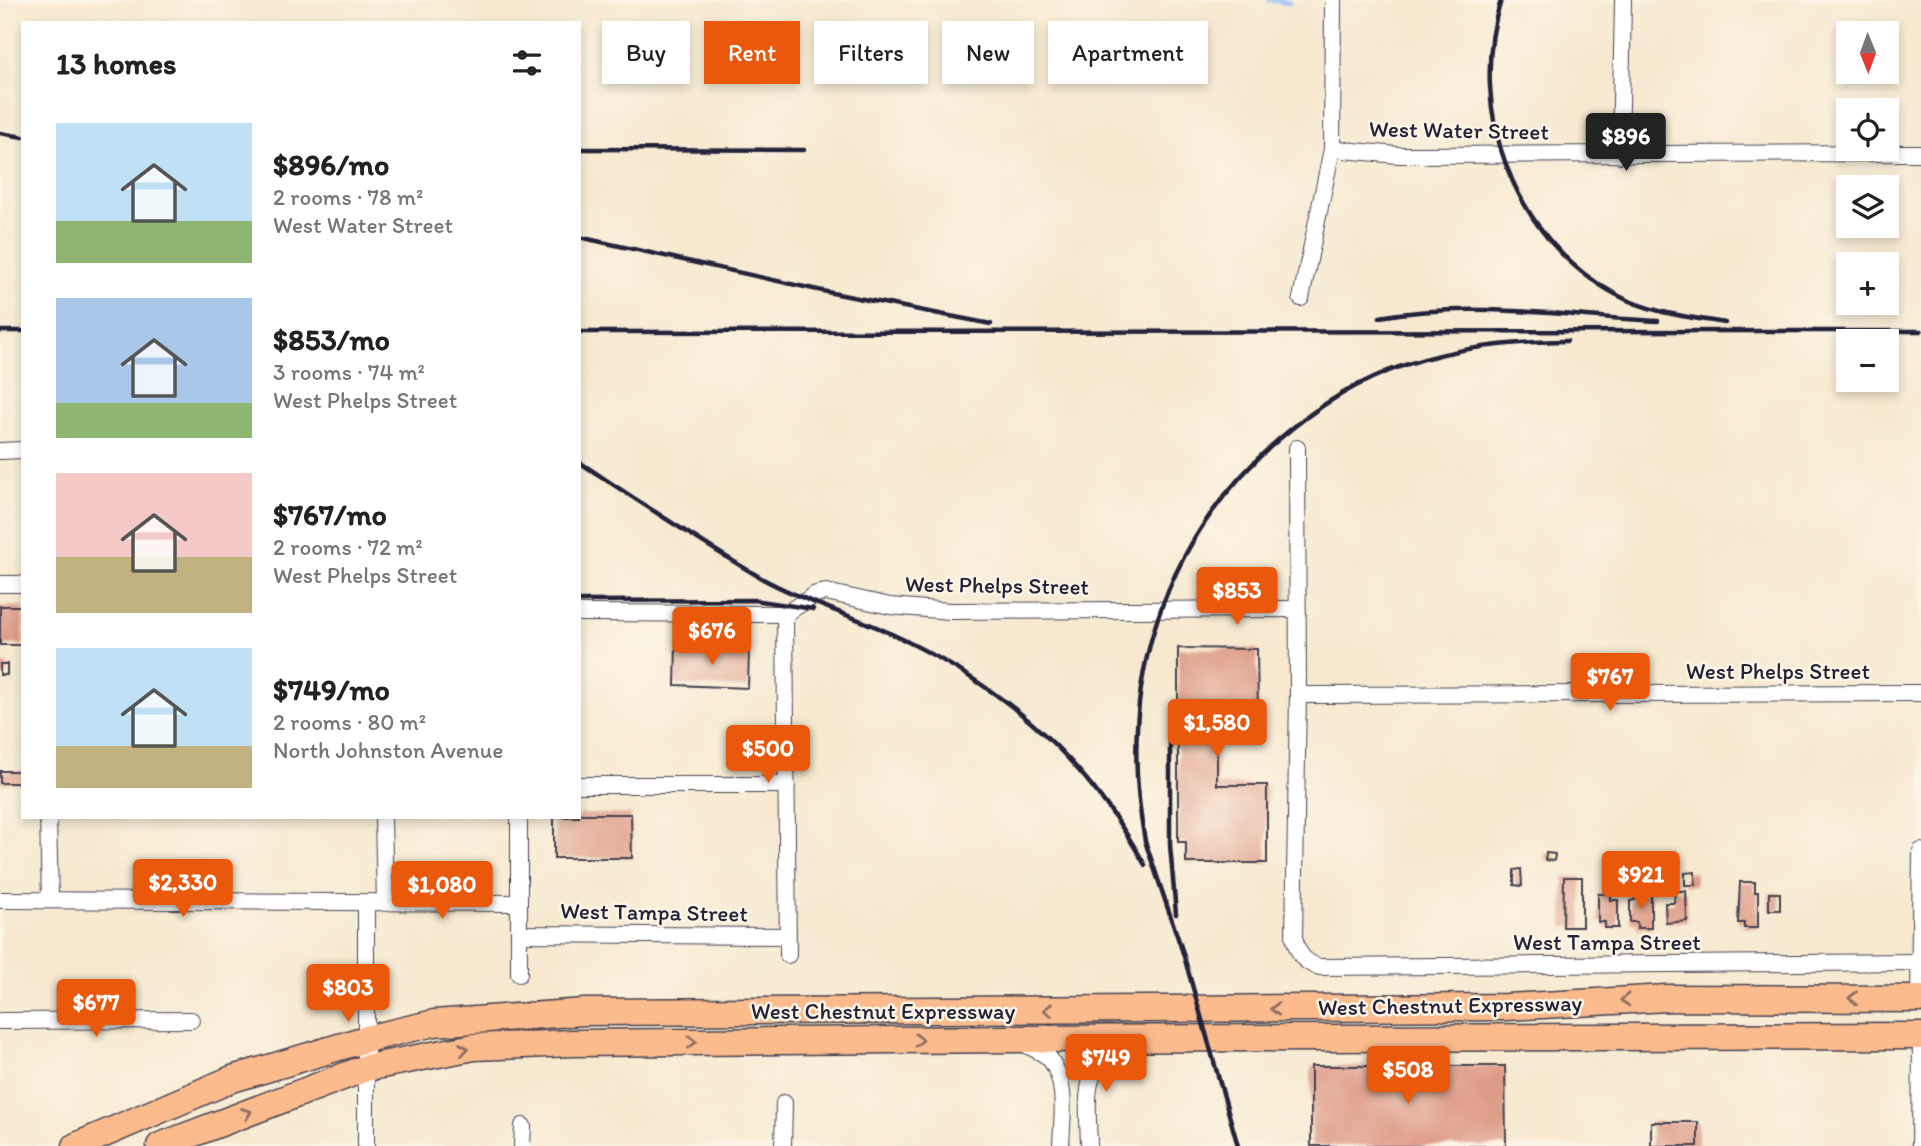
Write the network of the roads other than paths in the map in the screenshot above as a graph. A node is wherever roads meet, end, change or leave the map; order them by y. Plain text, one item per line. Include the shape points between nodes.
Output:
1 (1333, 0) edge
2 (1623, 0) edge
3 (1332, 149) junction
4 (1921, 153) edge
5 (1620, 155) junction
6 (1301, 298) dead end
7 (1297, 447) dead end
8 (21, 450) edge
9 (0, 451) edge
10 (0, 584) edge
11 (21, 584) edge
12 (1296, 609) junction
13 (581, 613) edge
14 (785, 614) junction
15 (1921, 693) edge
16 (1298, 695) junction
17 (581, 785) edge
18 (786, 785) junction
19 (48, 819) edge
20 (383, 819) edge
21 (519, 819) edge
22 (1921, 850) edge
23 (0, 900) edge
24 (50, 900) junction
25 (384, 902) junction
26 (366, 903) junction
27 (519, 903) junction
28 (519, 934) junction
29 (788, 936) junction
30 (788, 955) dead end
31 (1920, 962) edge
32 (519, 974) dead end
33 (1920, 999) edge
34 (191, 1020) dead end
35 (0, 1021) edge
36 (1921, 1037) edge
37 (1016, 1039) junction
38 (1123, 1039) junction
39 (366, 1040) junction
40 (366, 1068) junction
41 (784, 1103) dead end
42 (523, 1126) dead end
43 (76, 1146) edge
44 (160, 1146) edge
45 (366, 1146) edge
46 (522, 1146) edge
47 (783, 1146) edge
48 (1061, 1146) edge
49 (1089, 1146) edge
50 (1920, 1146) edge

1 - 3 street
2 - 5 street
3 - 5 street, West Water Street via 1398,155
3 - 6 street
4 - 5 street, West Water Street
7 - 12 street
8 - 9 street
10 - 11 street
12 - 14 street, West Phelps Street via 950,611 890,606 826,592
12 - 16 street
13 - 14 street
14 - 18 street
15 - 16 street, West Phelps Street
16 - 31 street, West Tampa Street via 1294,937 1308,964
17 - 18 street
18 - 29 street
19 - 24 street
20 - 25 street
21 - 27 street
22 - 31 street
23 - 24 street
24 - 26 street
25 - 26 street
25 - 27 street
26 - 39 street
27 - 28 street
28 - 29 street, West Tampa Street
28 - 32 street
29 - 30 street
31 - 33 street
33 -> 39 main road, West Chestnut Expressway via 1667,998 1506,1007 584,1013 434,1023
34 - 35 street
36 - 38 main road, West Chestnut Expressway
36 - 50 street
37 - 38 main road, West Chestnut Expressway
40 -> 37 main road, West Chestnut Expressway via 502,1045
37 - 48 street via 1049,1057 1058,1076 1063,1096
38 - 49 street via 1104,1052 1090,1075
39 - 40 street
39 - 43 main road, West Chestnut Expressway via 232,1079
44 -> 40 main road, West Chestnut Expressway
40 - 45 street
41 - 47 street
42 - 46 street

